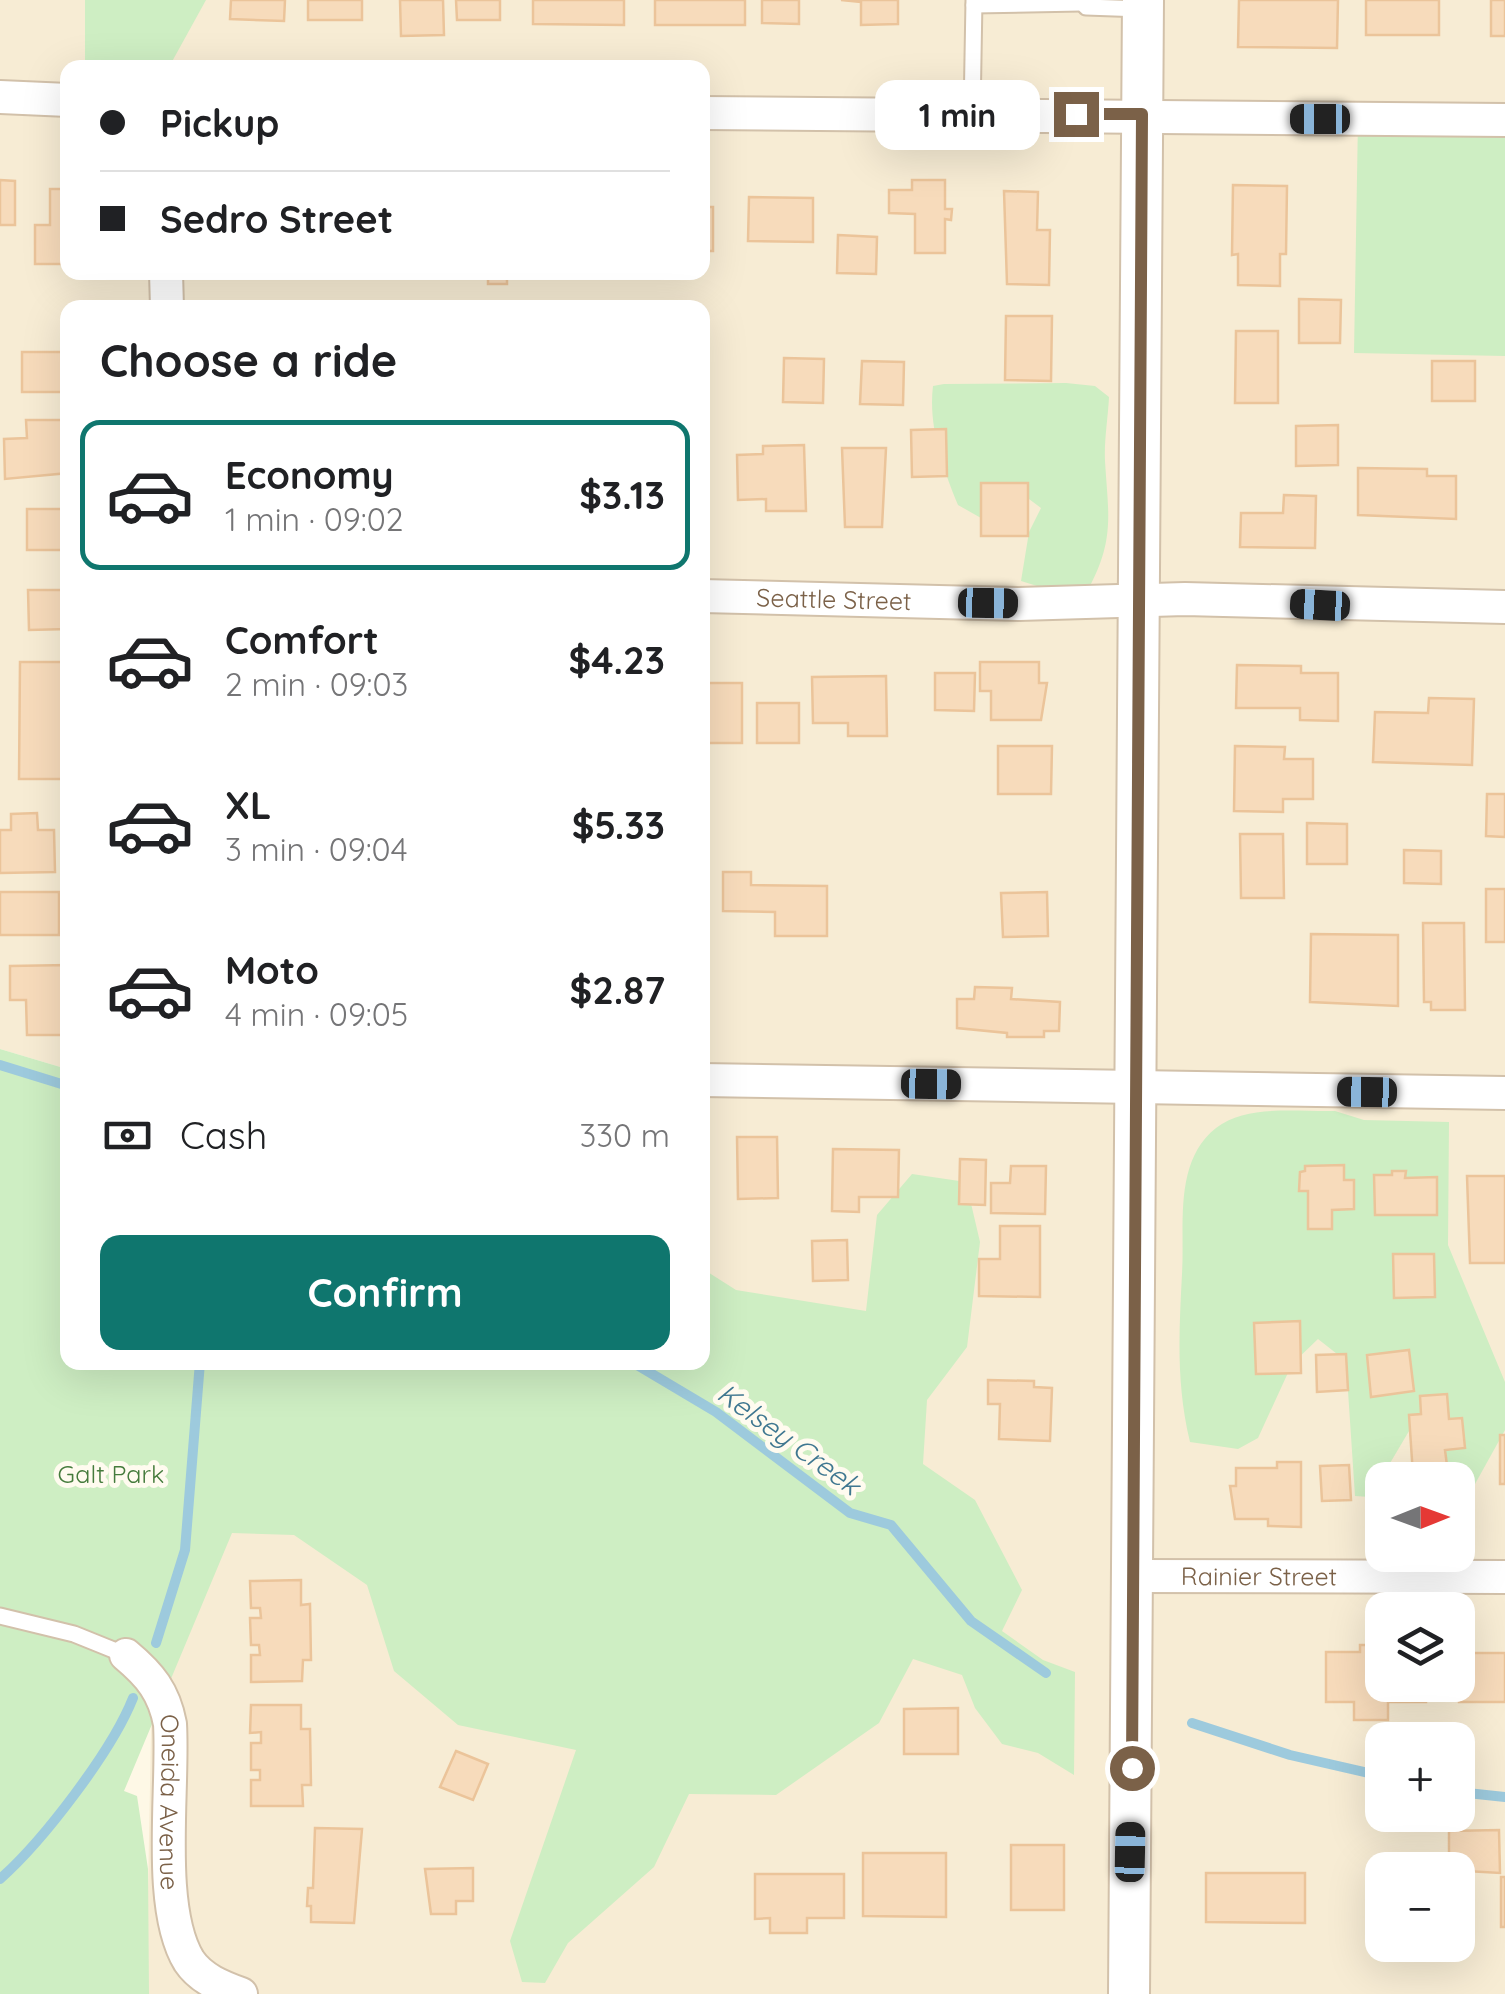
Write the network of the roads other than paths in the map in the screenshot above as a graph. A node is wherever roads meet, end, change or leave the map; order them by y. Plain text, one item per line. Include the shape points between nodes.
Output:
1 (1081, 1) edge
2 (974, 3) edge
3 (1142, 5) edge
4 (0, 97) edge
5 (60, 100) edge
6 (710, 113) edge
7 (1142, 114) junction
8 (972, 115) junction
9 (1505, 120) edge
10 (710, 596) edge
11 (1138, 601) junction
12 (1505, 607) edge
13 (710, 1080) edge
14 (1137, 1089) junction
15 (1505, 1093) edge
16 (1134, 1576) junction
17 (1505, 1576) edge
18 (0, 1616) edge
19 (126, 1654) joint
20 (240, 1994) edge
21 (1129, 1994) edge

1 - 2 lane
1 - 3 lane
2 - 8 lane
3 - 7 street
4 - 5 street
6 - 8 street
7 - 8 street
7 - 9 street
7 - 11 street
10 - 11 street, Seattle Street
11 - 12 street, Seattle Street
11 - 14 street
13 - 14 street
14 - 15 street
14 - 16 street
16 - 17 street, Rainier Street
16 - 21 street
18 - 19 lane
19 - 20 street, Oneida Avenue via 165,1700 174,1929 191,1964

